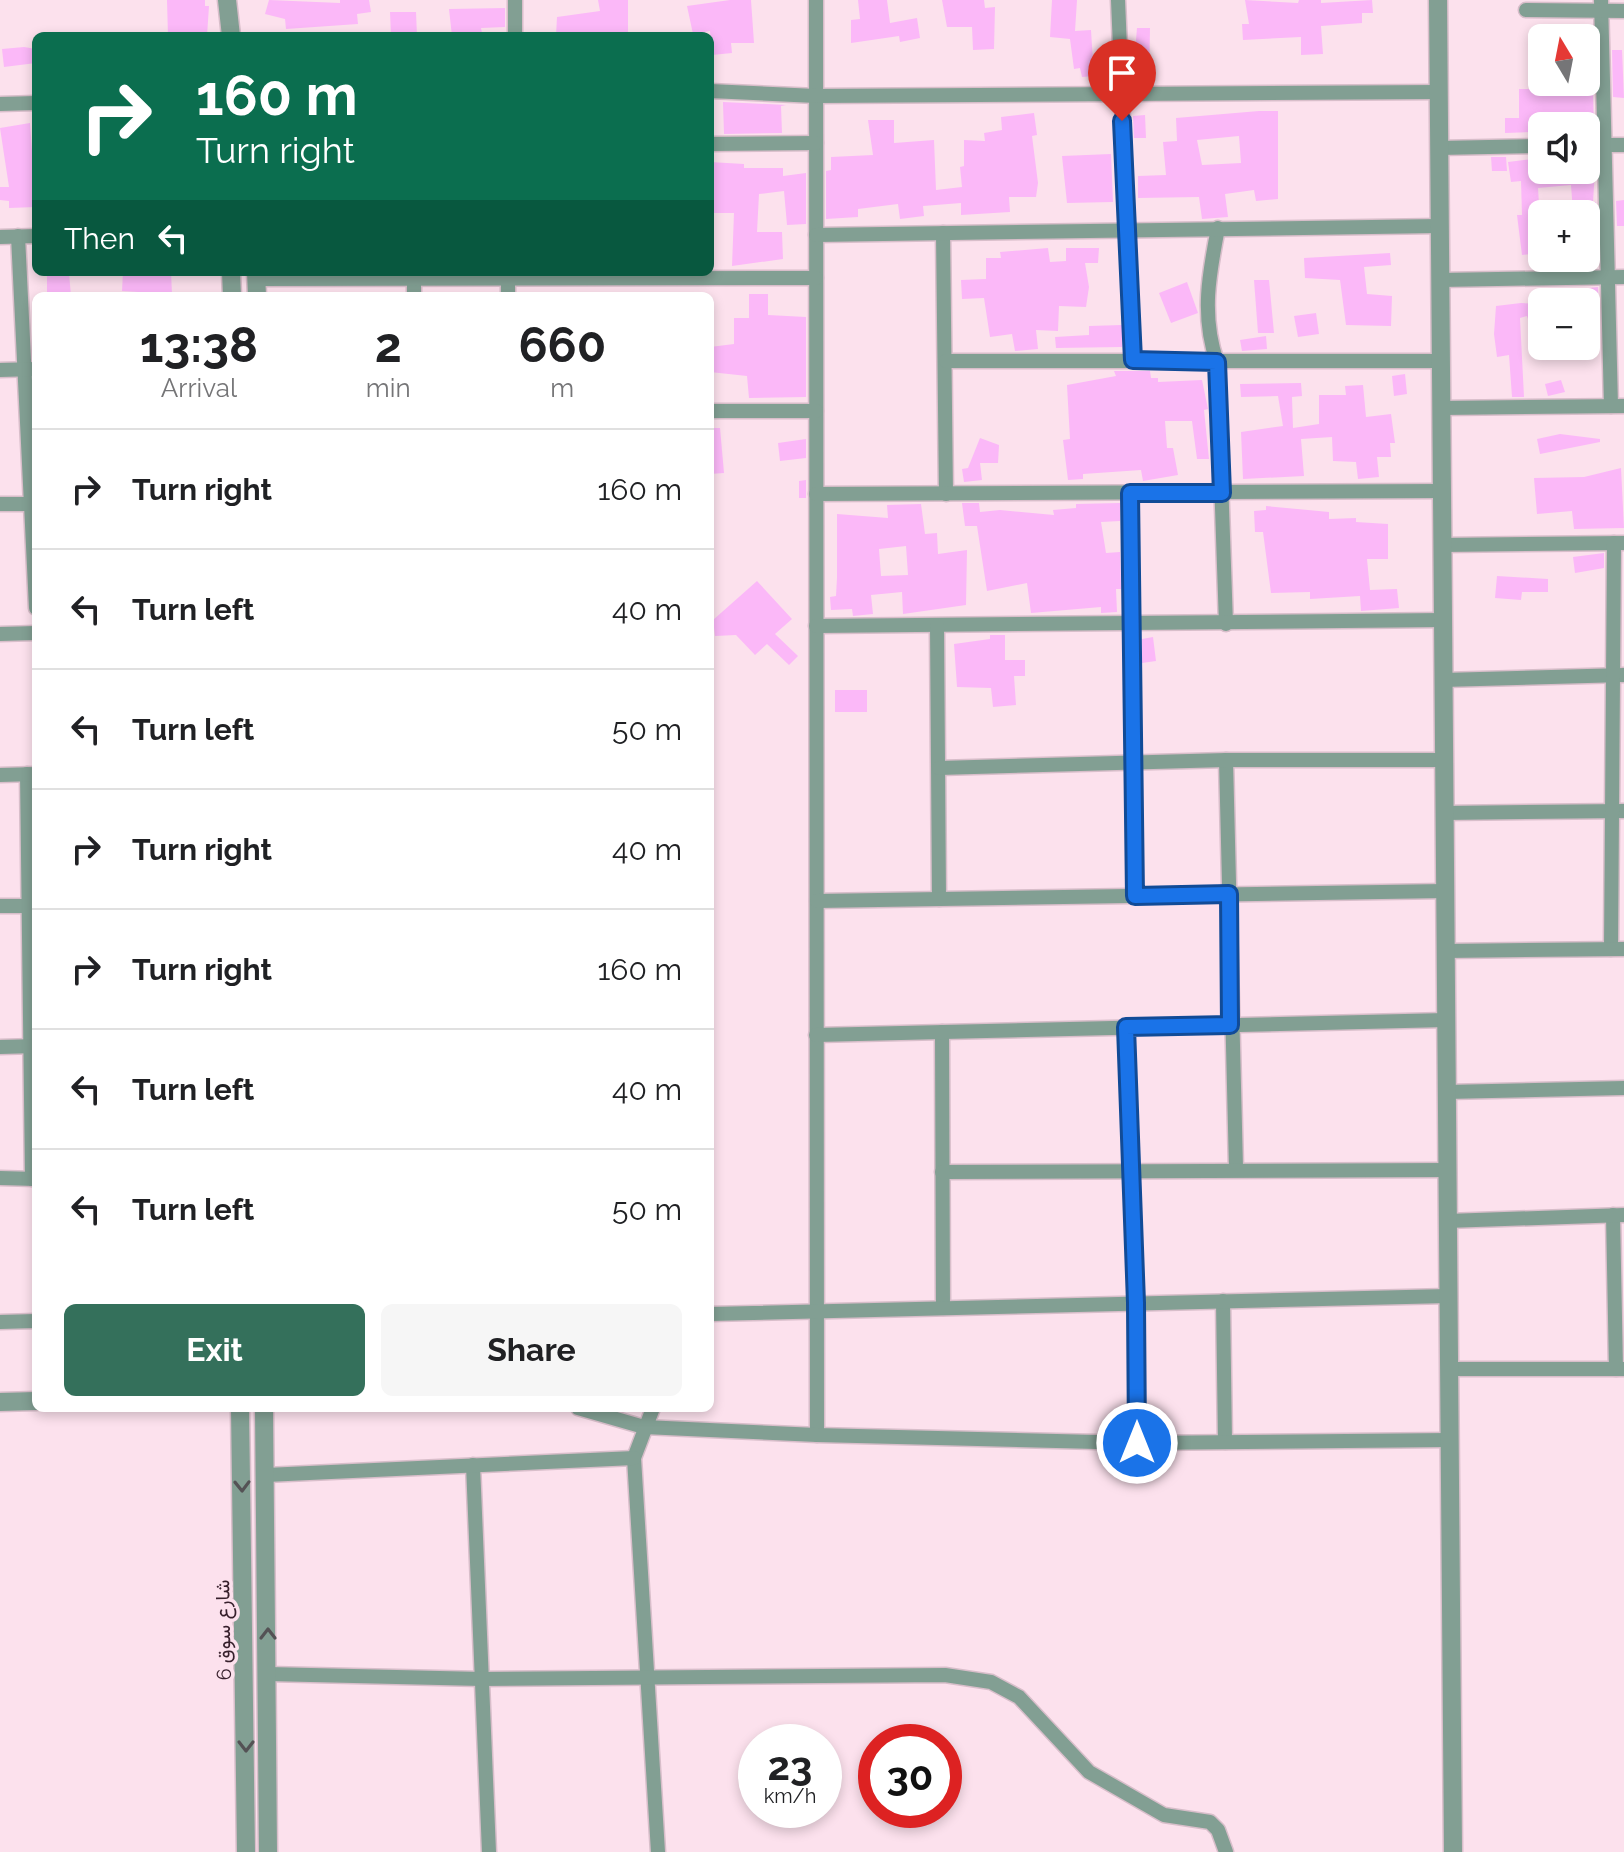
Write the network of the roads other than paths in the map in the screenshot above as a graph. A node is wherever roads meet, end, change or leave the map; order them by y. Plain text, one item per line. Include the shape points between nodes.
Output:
1 (227, 0) edge
2 (515, 0) edge
3 (816, 0) edge
4 (1118, 0) edge
5 (1438, 0) edge
6 (1602, 6) edge
7 (1526, 10) dead end
8 (1624, 11) edge
9 (231, 32) edge
10 (515, 32) edge
11 (714, 91) edge
12 (1438, 92) junction
13 (1120, 94) junction
14 (816, 96) junction
15 (32, 103) edge
16 (0, 104) edge
17 (816, 143) junction
18 (714, 144) edge
19 (1600, 145) edge
20 (1605, 145) junction
21 (1624, 145) edge
22 (1528, 146) edge
23 (1439, 148) junction
24 (1439, 226) junction
25 (1218, 228) junction
26 (1128, 229) junction
27 (943, 233) junction
28 (816, 235) junction
29 (18, 236) junction
30 (32, 236) edge
31 (0, 237) edge
32 (391, 276) edge
33 (445, 276) edge
34 (1608, 277) junction
35 (1624, 277) edge
36 (508, 278) junction
37 (816, 278) junction
38 (1440, 280) junction
39 (256, 282) edge
40 (508, 292) edge
41 (1133, 360) junction
42 (946, 361) junction
43 (1441, 361) junction
44 (1217, 362) junction
45 (31, 369) edge
46 (0, 370) edge
47 (32, 403) edge
48 (1618, 406) edge
49 (1441, 408) junction
50 (714, 411) edge
51 (816, 411) junction
52 (1441, 491) junction
53 (1130, 493) junction
54 (1222, 493) junction
55 (816, 494) junction
56 (946, 494) junction
57 (0, 504) edge
58 (32, 504) edge
59 (1619, 543) edge
60 (1442, 545) junction
61 (1443, 620) junction
62 (1131, 624) junction
63 (1226, 624) junction
64 (816, 626) junction
65 (937, 626) junction
66 (32, 633) edge
67 (0, 634) edge
68 (1618, 675) edge
69 (1443, 680) junction
70 (1226, 760) junction
71 (1444, 760) junction
72 (1132, 764) junction
73 (939, 768) junction
74 (32, 774) edge
75 (0, 775) edge
76 (1618, 811) edge
77 (1444, 813) junction
78 (1445, 891) junction
79 (1229, 894) junction
80 (1135, 896) junction
81 (939, 899) junction
82 (817, 901) junction
83 (0, 906) edge
84 (32, 906) edge
85 (1618, 949) edge
86 (1445, 951) junction
87 (1446, 1020) junction
88 (1230, 1025) junction
89 (1126, 1027) junction
90 (942, 1032) junction
91 (816, 1035) junction
92 (32, 1046) edge
93 (0, 1047) edge
94 (1624, 1088) edge
95 (1446, 1092) junction
96 (1236, 1168) junction
97 (1131, 1169) junction
98 (1447, 1170) junction
99 (942, 1172) junction
100 (0, 1178) edge
101 (32, 1179) edge
102 (1619, 1215) edge
103 (1447, 1221) junction
104 (1448, 1296) junction
105 (1223, 1301) junction
106 (1136, 1303) junction
107 (943, 1308) junction
108 (817, 1311) junction
109 (714, 1314) edge
110 (32, 1321) edge
111 (0, 1322) edge
112 (1449, 1369) junction
113 (1620, 1369) edge
114 (32, 1401) edge
115 (0, 1402) edge
116 (240, 1412) edge
117 (264, 1412) edge
118 (592, 1412) edge
119 (651, 1412) edge
120 (644, 1427) junction
121 (817, 1435) junction
122 (1449, 1440) junction
123 (1225, 1442) junction
124 (1137, 1443) junction
125 (634, 1458) junction
126 (473, 1465) junction
127 (266, 1475) junction
128 (268, 1674) junction
129 (646, 1678) junction
130 (482, 1679) junction
131 (246, 1852) edge
132 (268, 1852) edge
133 (489, 1852) edge
134 (658, 1852) edge
135 (1226, 1852) edge
136 (1453, 1852) edge

1 - 9 street
2 - 10 street
3 - 14 street
4 - 13 street
5 - 12 street
6 - 7 street
6 - 8 street
6 - 20 street
11 - 14 street
12 - 13 street
12 - 23 street
13 - 14 street
13 - 26 street
14 - 17 street
15 - 16 street
17 - 18 street
17 - 28 street
19 - 20 street
20 - 21 street
20 - 34 street
22 - 23 street
23 - 24 street
24 - 25 street
24 - 38 street
25 - 26 street
25 - 44 street via 1207,298
26 - 27 street
26 - 41 street
27 - 28 street
27 - 42 street
28 - 37 street
29 - 30 street
29 - 31 street
29 - 45 street
32 - 39 street
33 - 36 street
34 - 35 street
34 - 38 street
34 - 48 street
36 - 37 street
36 - 40 street
37 - 51 street
38 - 43 street
41 - 42 street
41 - 44 street
42 - 56 street
43 - 44 street
43 - 49 street
44 - 54 street
45 - 46 street
45 - 47 street
48 - 49 street
49 - 52 street
50 - 51 street
51 - 55 street
52 - 54 street
52 - 60 street
53 - 54 street
53 - 56 street
53 - 62 street
54 - 63 street
55 - 56 street
55 - 64 street
57 - 58 street
59 - 60 street
59 - 68 street
60 - 61 street
61 - 63 street
61 - 69 street
62 - 63 street
62 - 65 street
62 - 72 street
64 - 65 street
64 - 82 street
65 - 73 street
66 - 67 street
68 - 69 street
68 - 76 street
69 - 71 street
70 - 71 street
70 - 72 street
70 - 79 street
71 - 77 street
72 - 73 street
72 - 80 street
73 - 81 street
74 - 75 street
74 - 84 street
76 - 77 street
76 - 85 street
77 - 78 street
78 - 79 street
78 - 86 street
79 - 80 street
79 - 88 street
80 - 81 street
81 - 82 street
82 - 91 street
83 - 84 street
85 - 86 street
86 - 87 street
87 - 88 street
87 - 95 street
88 - 89 street
88 - 96 street
89 - 90 street
89 - 97 street
90 - 91 street
90 - 99 street
91 - 108 street
92 - 93 street
94 - 95 street
95 - 98 street
96 - 97 street
96 - 98 street
97 - 99 street
97 - 106 street
98 - 103 street
99 - 107 street
100 - 101 street
102 - 103 street
102 - 113 street
103 - 104 street
104 - 105 street
104 - 112 street
105 - 106 street
105 - 123 street
106 - 107 street
106 - 124 street
107 - 108 street
108 - 109 street
108 - 121 street
110 - 111 street
112 - 113 street
112 - 122 street
114 - 115 street
116 -> 131 street, شارع سوق 6
117 - 127 street
118 - 120 street
119 - 120 street
120 - 121 street
120 - 125 street
121 - 124 street
122 - 123 street
122 - 136 street
123 - 124 street
125 - 126 street
125 - 129 street
126 - 127 street
126 - 130 street
128 -> 127 street
128 - 130 street
128 - 132 street
129 - 130 street
129 - 134 street
129 - 135 street via 945,1675 991,1682 1019,1697 1089,1772 1164,1815 1210,1822
130 - 133 street

